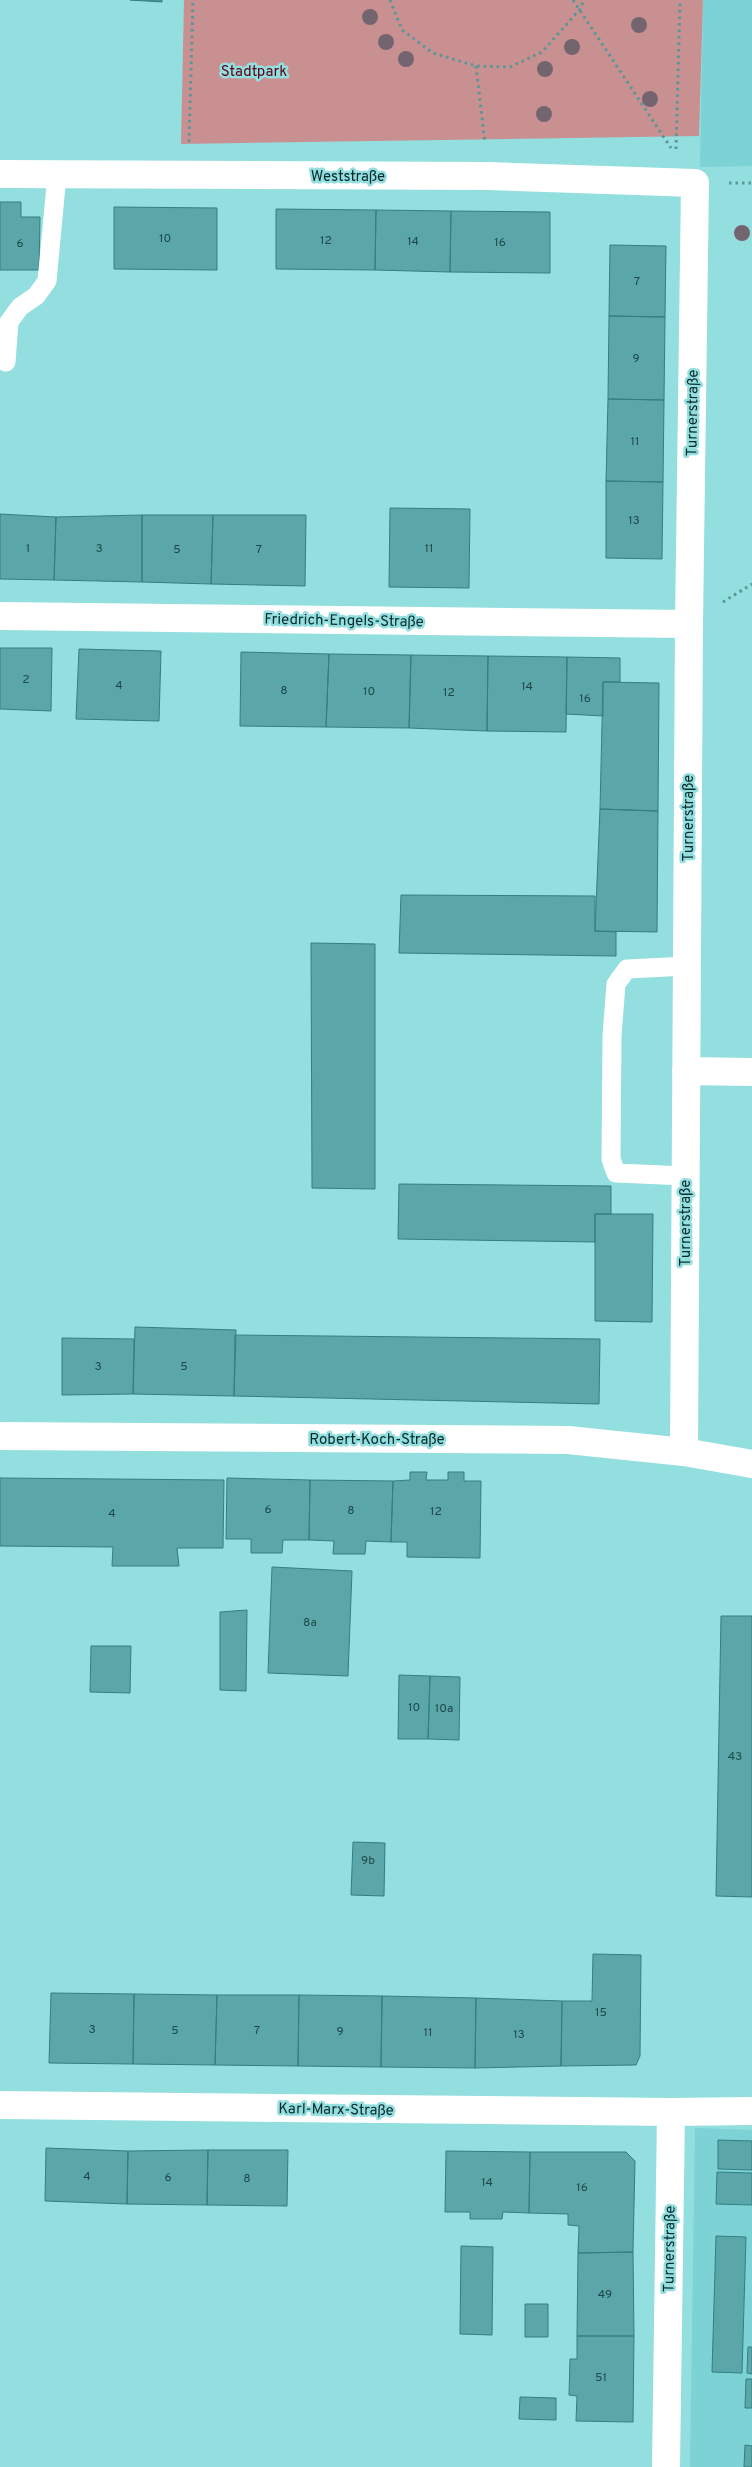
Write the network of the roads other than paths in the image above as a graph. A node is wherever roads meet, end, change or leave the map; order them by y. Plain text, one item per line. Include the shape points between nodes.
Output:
1 (0, 174) edge
2 (57, 175) junction
3 (696, 183) joint
4 (6, 362) dead end
5 (0, 616) edge
6 (689, 624) junction
7 (687, 966) junction
8 (686, 1071) junction
9 (752, 1072) edge
10 (686, 1176) junction
11 (0, 1436) edge
12 (684, 1452) junction
13 (752, 1464) edge
14 (0, 2105) edge
15 (752, 2111) edge
16 (671, 2112) junction
17 (666, 2467) edge

1 - 2 street, Weststraße
2 - 3 street, Weststraße via 488,176
2 - 4 lane via 47,281 9,322
3 - 6 street, Turnerstraße
5 - 6 street, Friedrich-Engels-Straße
6 - 7 street, Turnerstraße
7 - 8 street, Turnerstraße
7 - 10 lane via 628,969 616,984 611,1150 616,1173
8 - 9 street
8 - 10 street, Turnerstraße
10 - 12 street, Turnerstraße
11 - 12 street, Robert-Koch-Straße via 568,1440
12 - 13 street, Robert-Koch-Straße
14 - 16 street, Karl-Marx-Straße
15 - 16 street
16 - 17 street, Turnerstraße

